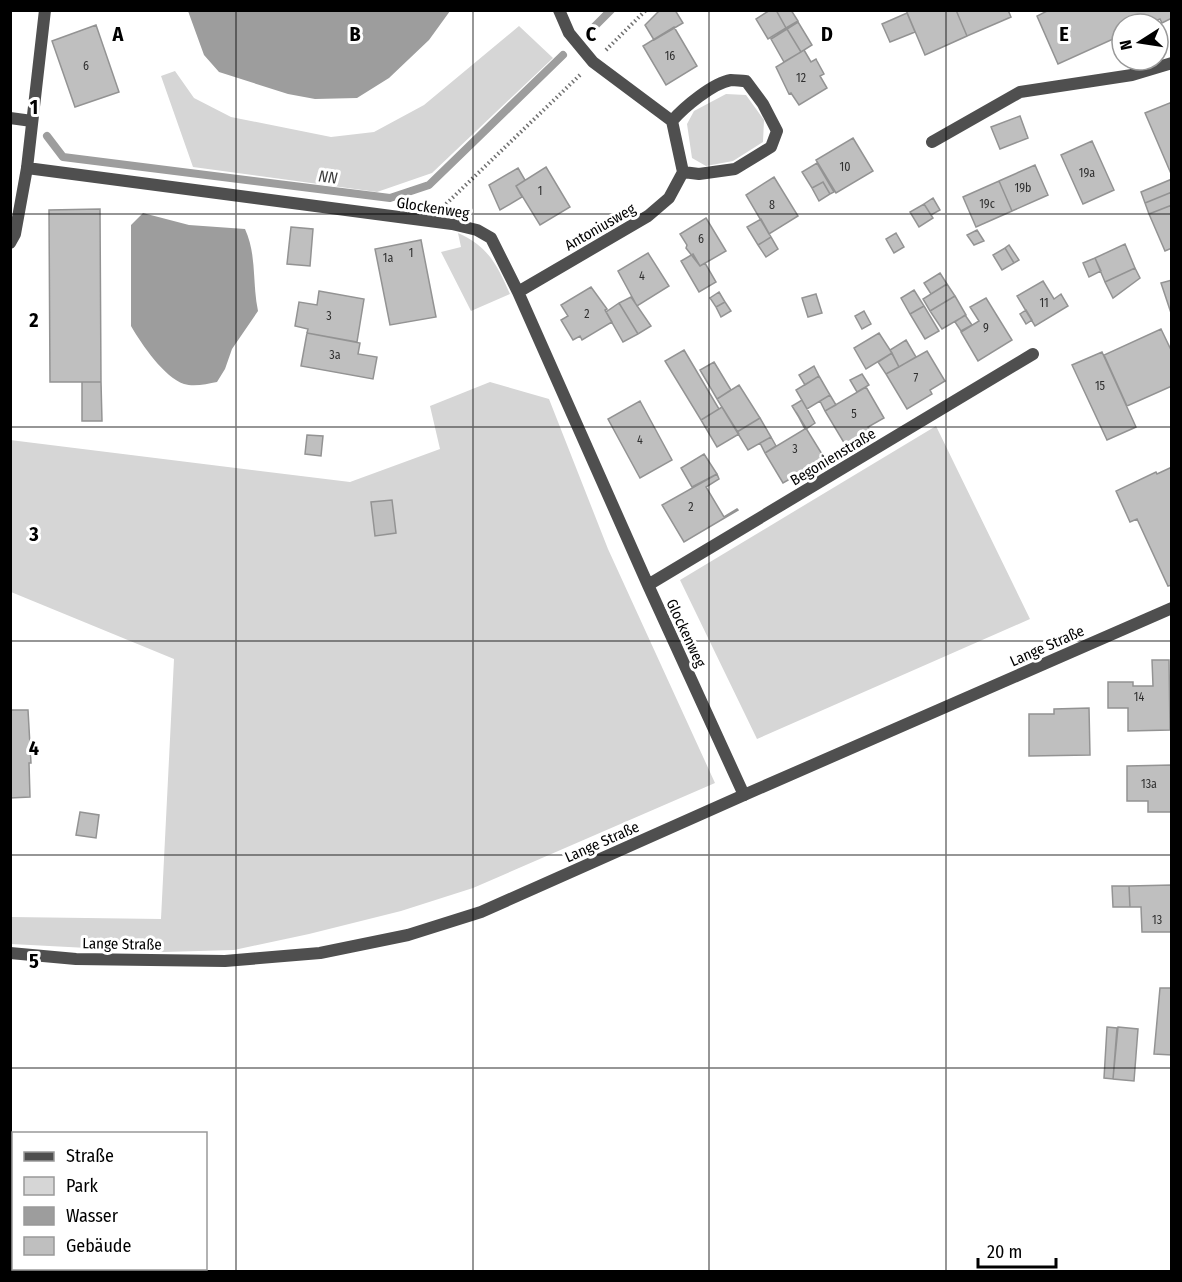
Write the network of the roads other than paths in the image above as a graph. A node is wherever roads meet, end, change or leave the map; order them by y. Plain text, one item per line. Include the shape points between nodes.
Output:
1 (45, 10) edge
2 (559, 10) edge
3 (1172, 63) edge
4 (10, 118) edge
5 (32, 121) junction
6 (672, 121) junction
7 (932, 142) dead end
8 (27, 168) junction
9 (683, 172) junction
10 (10, 243) edge
11 (518, 292) junction
12 (1033, 354) dead end
13 (648, 585) junction
14 (1172, 608) edge
15 (744, 795) junction
16 (10, 953) edge

1 - 5 street
2 - 6 street via 569,33 593,62
3 - 7 street via 1132,75 1020,92
4 - 5 street
5 - 8 street
6 - 9 street
6 - 9 street via 704,94 730,80 746,81 777,131 771,147 735,169
8 - 10 street
8 - 11 street, Glockenweg via 477,230 491,238
9 - 11 street, Antoniusweg via 669,198 648,216
11 - 13 street, Glockenweg
12 - 13 street, Begonienstraße
13 - 15 street, Glockenweg
14 - 15 street, Lange Straße
15 - 16 street, Lange Straße via 481,912 408,935 320,953 225,962 76,959

